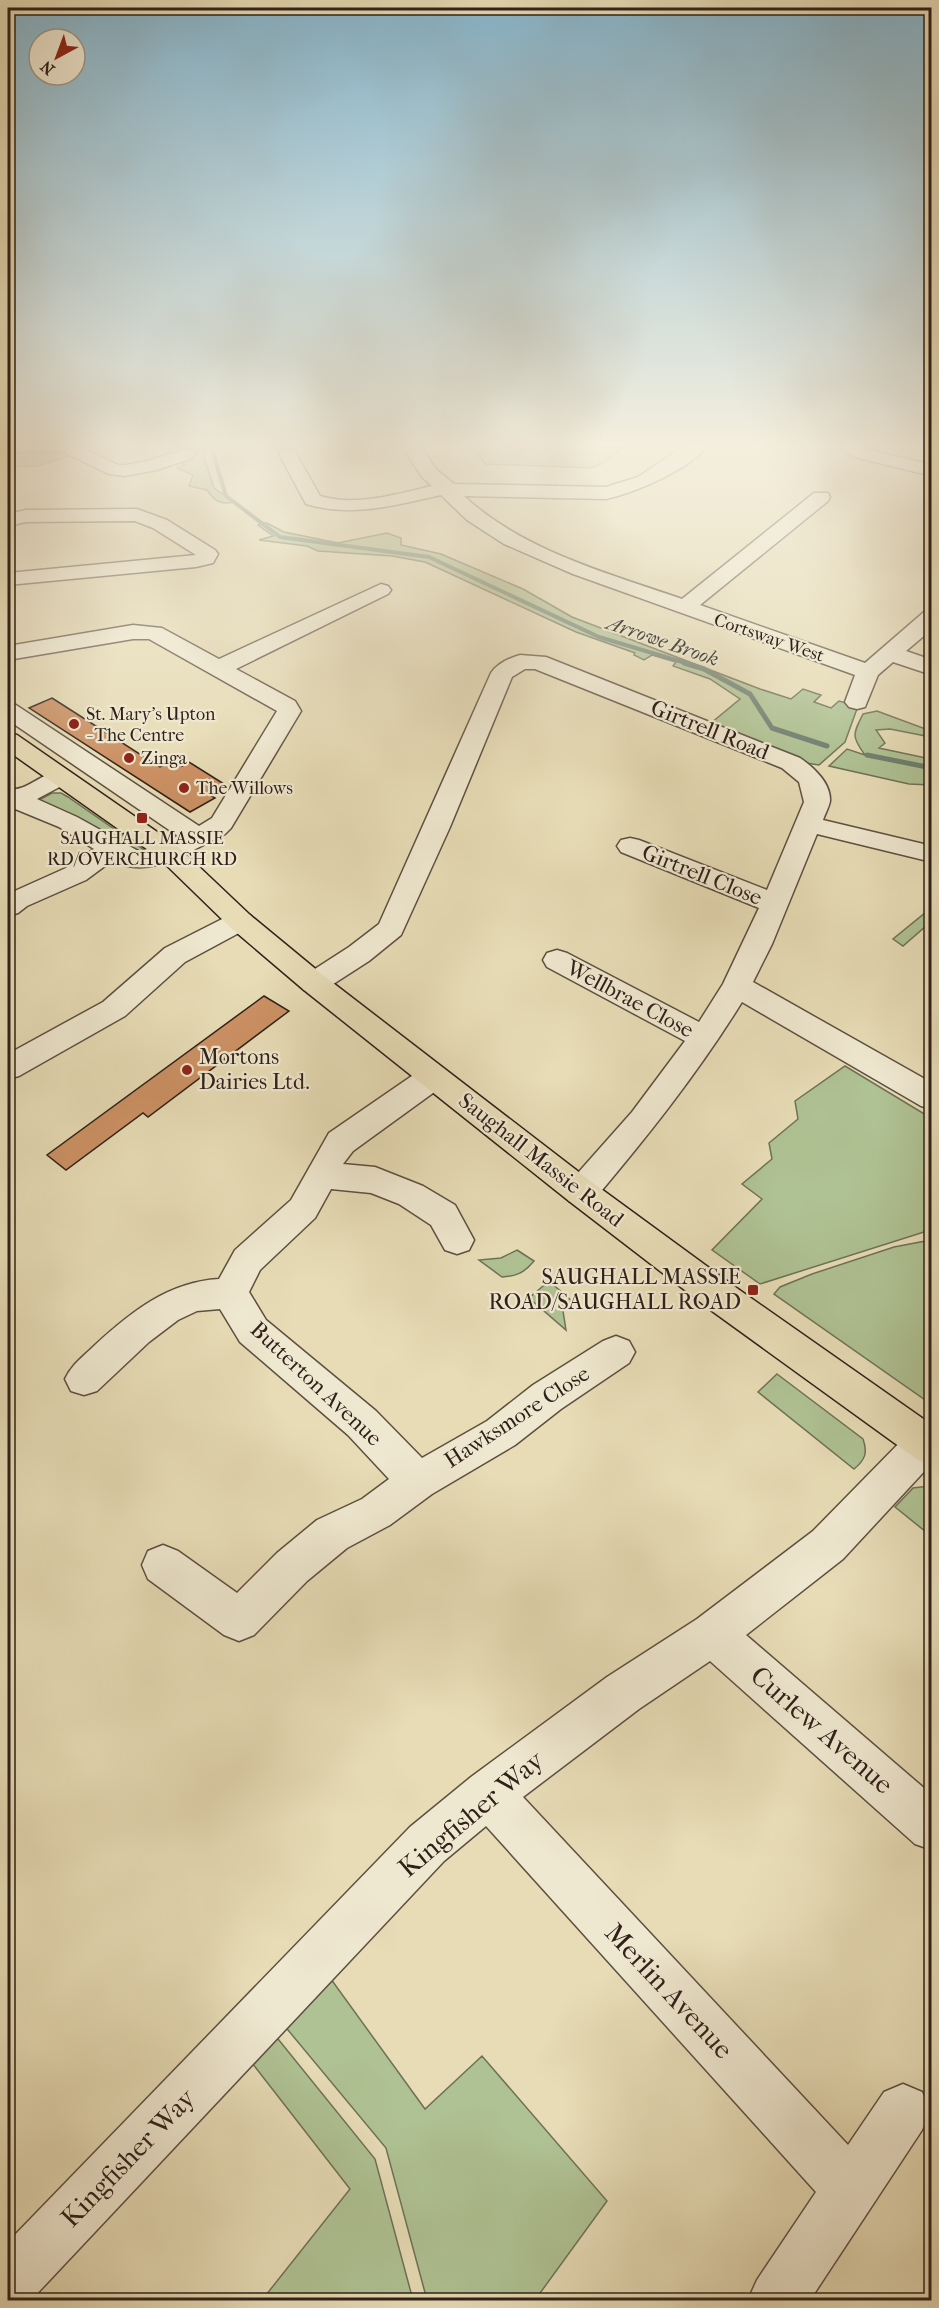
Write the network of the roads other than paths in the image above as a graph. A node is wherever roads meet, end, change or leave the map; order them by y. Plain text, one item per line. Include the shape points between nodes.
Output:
1 (203, 551) edge
2 (536, 551) edge
3 (755, 551) edge
4 (11, 580) edge
5 (381, 590) dead end
6 (684, 608) junction
7 (932, 617) edge
8 (8, 653) edge
9 (890, 653) junction
10 (219, 668) junction
11 (932, 668) edge
12 (868, 672) junction
13 (857, 702) dead end
14 (8, 710) edge
15 (8, 740) edge
16 (60, 777) junction
17 (12, 798) edge
18 (809, 824) junction
19 (197, 837) junction
20 (630, 846) dead end
21 (114, 847) junction
22 (167, 851) junction
23 (932, 854) edge
24 (773, 903) junction
25 (8, 907) edge
26 (240, 921) junction
27 (557, 960) dead end
28 (314, 983) junction
29 (737, 986) junction
30 (704, 1038) junction
31 (8, 1068) edge
32 (433, 1077) junction
33 (932, 1098) edge
34 (322, 1175) junction
35 (581, 1192) junction
36 (457, 1240) dead end
37 (230, 1293) junction
38 (616, 1352) dead end
39 (84, 1379) dead end
40 (928, 1446) edge
41 (418, 1481) junction
42 (163, 1564) dead end
43 (712, 1634) junction
44 (488, 1794) junction
45 (932, 1827) edge
46 (903, 2111) dead end
47 (851, 2188) junction
48 (8, 2283) edge
49 (18, 2301) edge
50 (777, 2301) edge

1 - 4 street via 208,554 206,559 196,561
2 - 6 street, Cortsway West
3 - 6 street
5 - 10 street
6 - 12 street, Cortsway West
7 - 9 street
8 - 10 street via 148,632
9 - 11 street
9 - 12 street
10 - 19 street via 287,706 289,711 222,823
12 - 13 street
14 - 19 street
15 - 16 main road, Saughall Massie Road
16 - 17 street
16 - 22 main road, Saughall Massie Road
17 - 21 street
18 - 23 street
18 - 24 street, Girtrell Road
18 - 28 street, Girtrell Road via 817,802 816,790 804,771 791,763 538,662 520,662 502,673 391,929
19 - 22 street
20 - 24 street, Girtrell Close
21 - 22 street via 138,861
21 - 25 street via 76,874
22 - 26 main road, Saughall Massie Road
24 - 29 street, Girtrell Road
26 - 28 main road, Saughall Massie Road
26 - 31 street via 175,955 114,1009
27 - 30 street, Wellbrae Close
28 - 32 main road, Saughall Massie Road
29 - 30 street, Girtrell Road
29 - 33 street
30 - 35 street, Girtrell Road via 625,1143
32 - 34 street via 341,1142
32 - 35 main road, Saughall Massie Road
34 - 36 street via 375,1180 411,1195 442,1215
34 - 37 street via 303,1209 247,1260
35 - 40 main road, Saughall Massie Road
37 - 39 street via 196,1297 169,1307
37 - 41 street, Butterton Avenue via 253,1331 362,1424
38 - 41 street, Hawksmore Close via 501,1433
40 - 43 street, Kingfisher Way via 828,1545
41 - 42 street, Hawksmore Close via 376,1512 332,1534 239,1620
43 - 44 street, Kingfisher Way via 622,1694
43 - 45 street, Curlew Avenue
44 - 47 street, Merlin Avenue
44 - 48 street, Kingfisher Way via 428,1844
46 - 47 street
47 - 50 street
48 - 49 street

